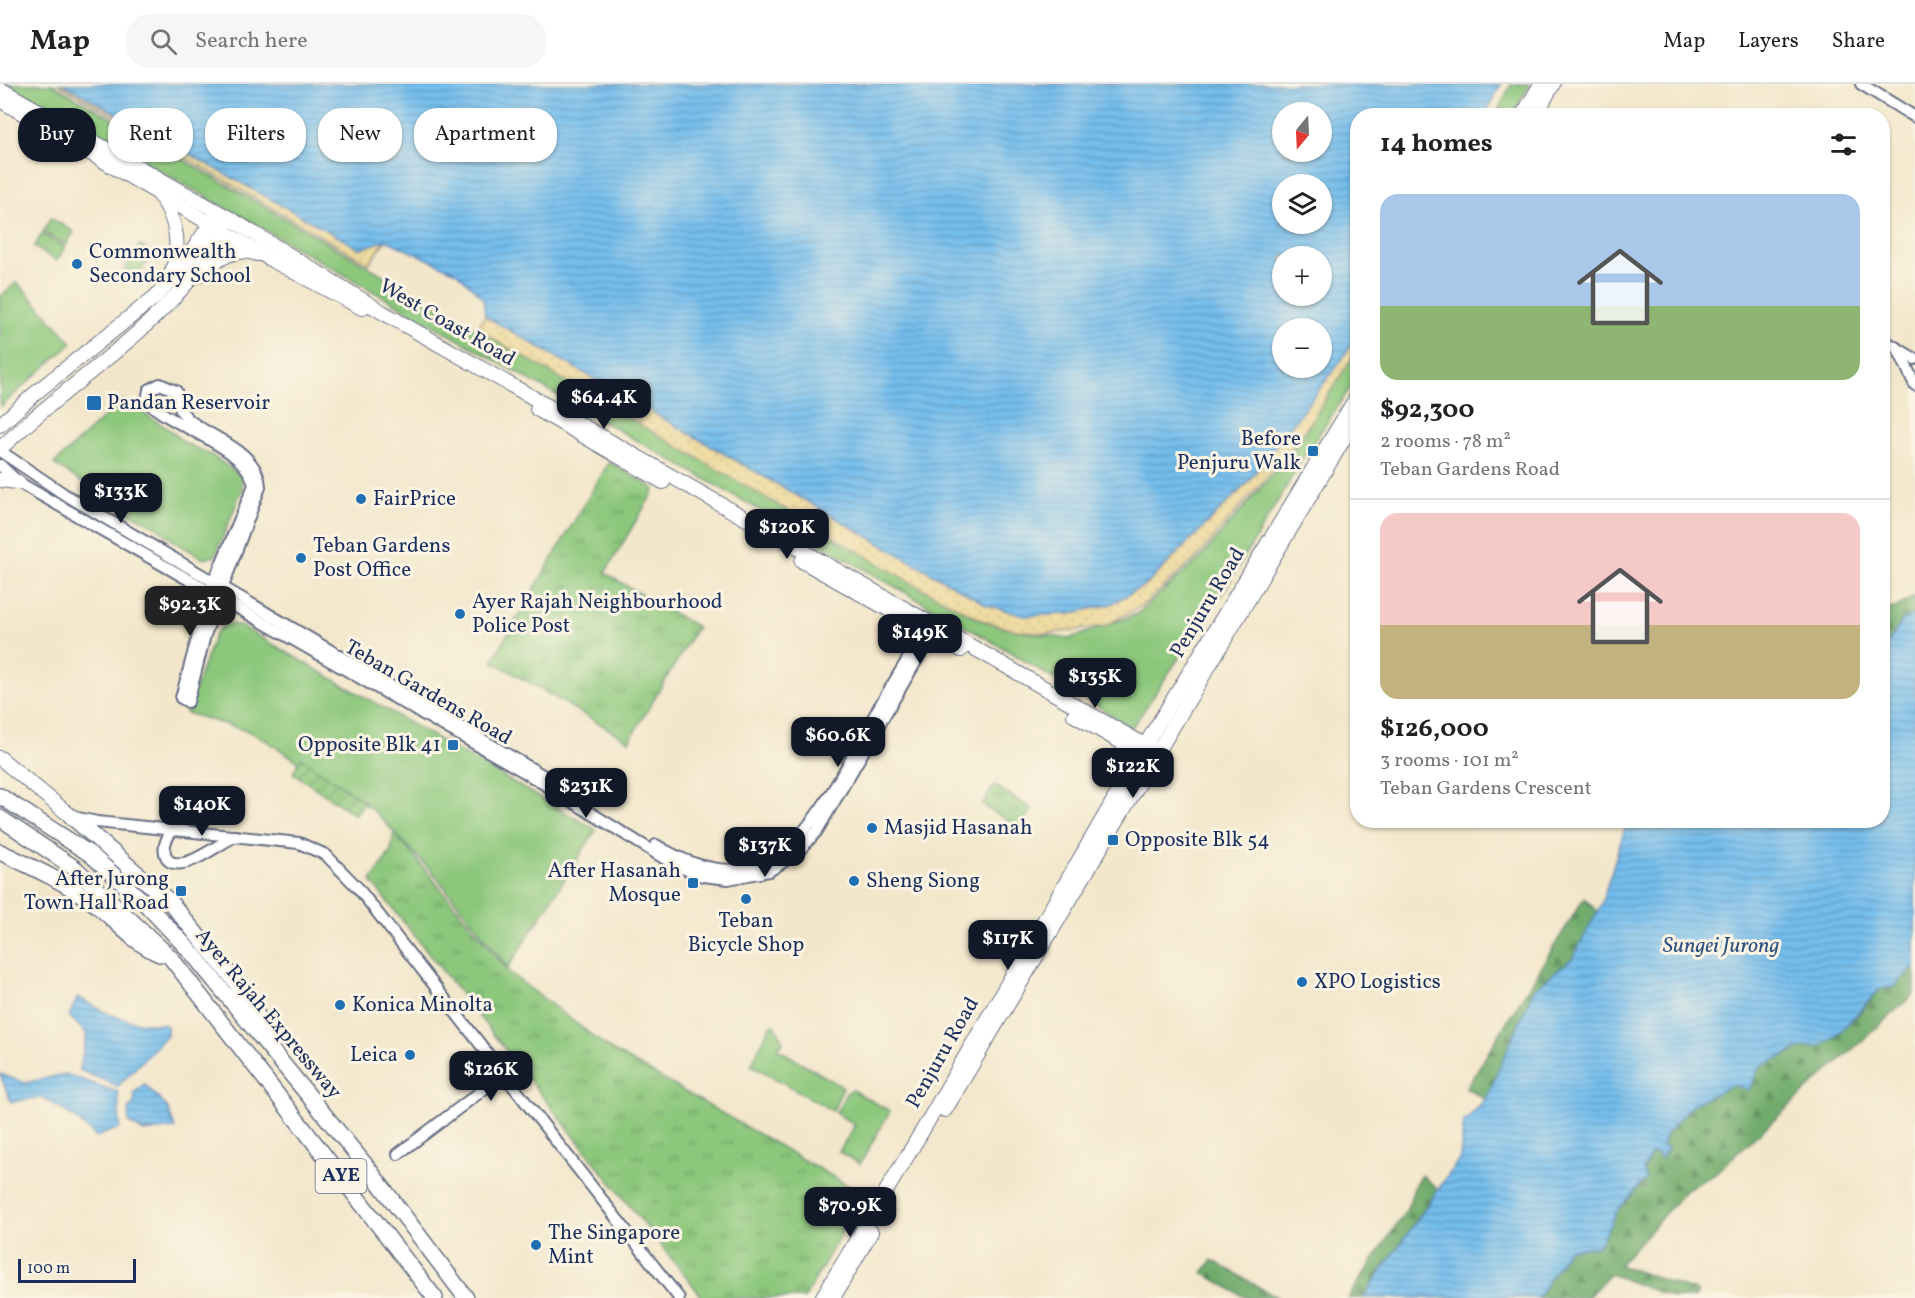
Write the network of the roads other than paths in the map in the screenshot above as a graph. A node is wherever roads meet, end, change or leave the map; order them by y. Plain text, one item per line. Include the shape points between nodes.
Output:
1 (1541, 84) edge
2 (1553, 84) edge
3 (1861, 84) edge
4 (0, 88) edge
5 (0, 100) edge
6 (1527, 108) edge
7 (1540, 108) edge
8 (1915, 117) edge
9 (158, 193) junction
10 (220, 221) junction
11 (270, 259) junction
12 (187, 283) junction
13 (167, 285) junction
14 (1890, 344) edge
15 (1898, 349) junction
16 (1915, 359) edge
17 (1915, 385) edge
18 (1350, 408) edge
19 (0, 425) edge
20 (1350, 428) edge
21 (0, 450) edge
22 (0, 465) edge
23 (0, 480) edge
24 (18, 482) junction
25 (216, 589) junction
26 (931, 628) junction
27 (1149, 753) junction
28 (0, 758) edge
29 (0, 796) edge
30 (72, 817) junction
31 (0, 818) edge
32 (173, 829) junction
33 (237, 836) junction
34 (0, 852) edge
35 (171, 958) junction
36 (504, 1074) junction
37 (308, 1095) junction
38 (942, 1106) junction
39 (398, 1154) dead end
40 (435, 1298) edge
41 (466, 1298) edge
42 (679, 1298) edge
43 (822, 1298) edge
44 (833, 1298) edge

1 - 6 main road
2 - 7 main road
3 - 8 street
4 - 10 main road, West Coast Road
5 - 9 main road, West Coast Road
9 - 10 main road, West Coast Road
9 - 13 main road via 170,209 176,237 175,263
10 - 11 main road, West Coast Road
10 - 12 main road
10 - 13 main road
10 - 26 main road, West Coast Road
11 - 12 main road via 247,251 235,252 215,261
11 - 26 main road, West Coast Road via 423,340 544,414
12 - 21 main road
13 - 19 main road
14 - 15 street
15 - 16 street
15 - 17 street
18 - 27 main road, Penjuru Road
20 - 27 main road, Penjuru Road
21 - 25 street, Teban Gardens Road
22 - 24 street, Teban Gardens Road
23 - 24 main road
24 - 25 street, Teban Gardens Road
25 - 25 street via 190,700 185,702 181,698
25 - 25 street via 250,498 252,475 239,460 152,406 147,395 153,386 160,384 176,391 188,419 247,457 260,476 260,487
25 - 26 street, Teban Gardens Road via 528,769 675,865 704,876 728,879 769,871 796,853 817,831
26 - 27 main road, West Coast Road
27 - 38 main road, Penjuru Road
28 - 30 main road
29 - 37 highway, Ayer Rajah Expressway / AYE via 90,854 144,902 192,953
30 - 32 street
30 - 37 highway via 170,902 200,936 235,981
31 - 35 highway, Ayer Rajah Expressway / AYE via 76,869
32 - 33 street
32 - 33 street via 165,851 169,861 179,866
33 - 36 street via 299,843 313,847 335,863
34 - 35 highway via 63,882 147,948
35 - 40 highway, Ayer Rajah Expressway / AYE
36 - 39 street
36 - 42 street
37 - 41 highway, Ayer Rajah Expressway / AYE
38 - 43 main road, Penjuru Road
38 - 44 main road, Penjuru Road

